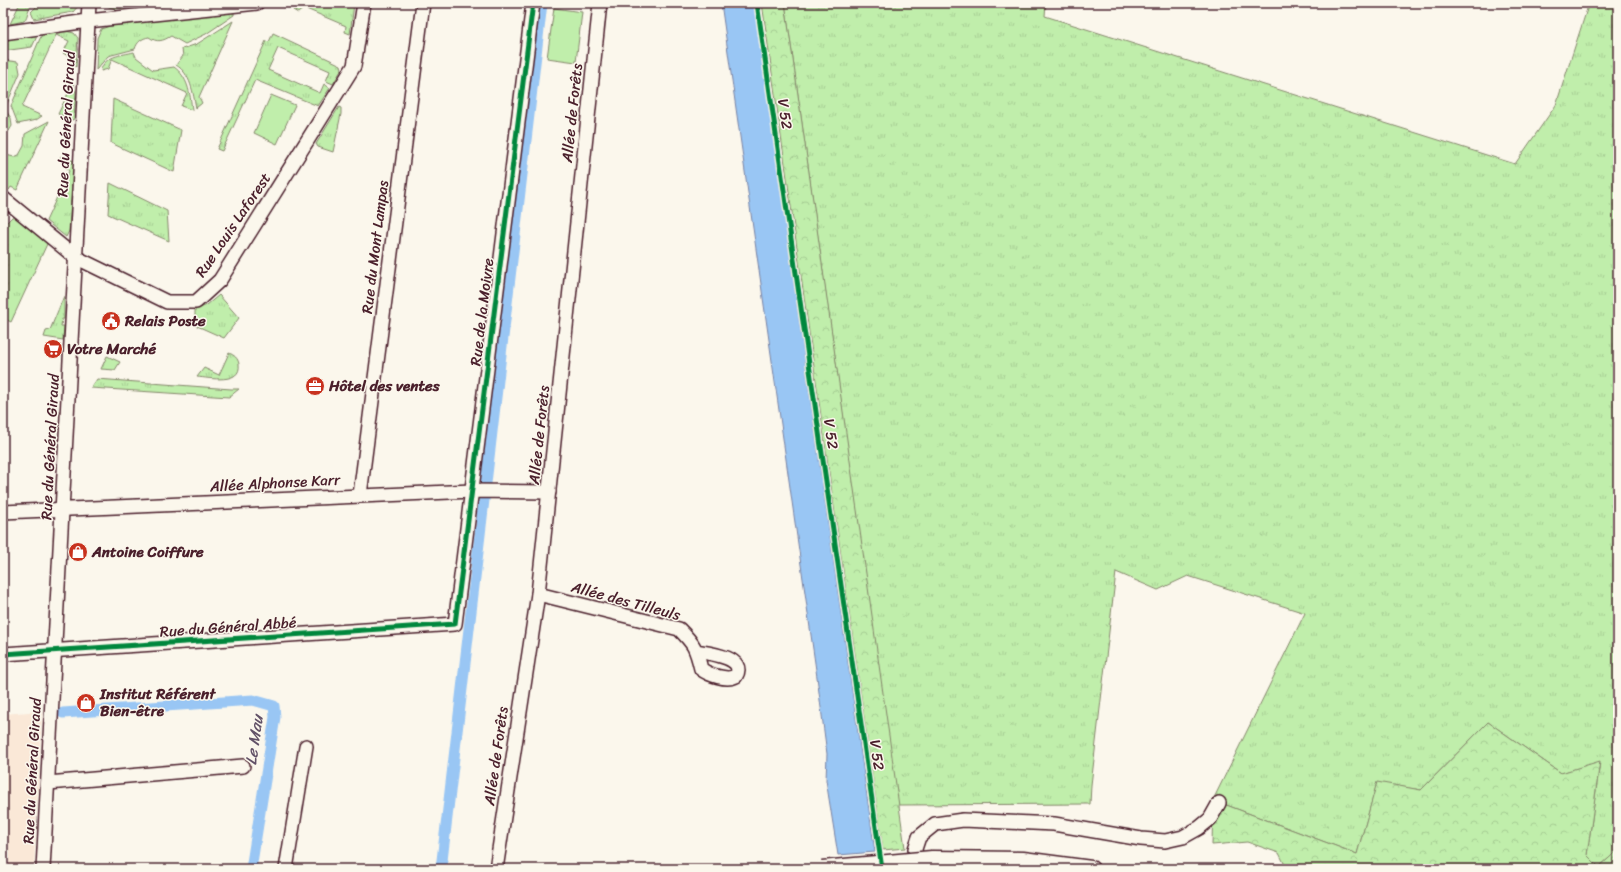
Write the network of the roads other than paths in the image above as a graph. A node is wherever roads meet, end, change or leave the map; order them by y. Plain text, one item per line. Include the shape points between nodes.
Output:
1 (89, 3) edge
2 (257, 3) edge
3 (364, 3) edge
4 (422, 3) edge
5 (533, 3) edge
6 (600, 3) edge
7 (88, 21) junction
8 (3, 33) edge
9 (6, 200) edge
10 (75, 257) junction
11 (473, 491) junction
12 (549, 492) junction
13 (360, 495) junction
14 (63, 509) junction
15 (3, 512) edge
16 (538, 594) junction
17 (455, 624) joint
18 (55, 650) junction
19 (696, 651) dead end
20 (3, 654) edge
21 (306, 746) dead end
22 (243, 766) dead end
23 (48, 783) junction
24 (1219, 802) dead end
25 (43, 869) edge
26 (286, 869) edge
27 (496, 869) edge
28 (822, 869) edge
29 (918, 869) edge
30 (1091, 869) edge

1 - 7 street, Rue du Général Giraud
2 - 7 street
3 - 10 street, Rue Louis Laforest via 354,66 220,280 196,302 167,302
4 - 13 street, Rue du Mont Lampas
5 - 11 street, Rue de la Moivre
6 - 12 street, Allée de Forêts
7 - 8 street
7 - 10 street, Rue du Général Giraud
9 - 10 street, Rue Louis Laforest
10 - 14 street, Rue du Général Giraud
11 - 12 street, Allée Alphonse Karr
11 - 13 street, Allée Alphonse Karr
11 - 17 street, Rue de la Moivre
12 - 16 street, Allée de Forêts
13 - 14 street, Allée Alphonse Karr
14 - 15 street, Allée Alphonse Karr
14 - 18 street, Rue du Général Giraud
16 - 19 street, Allée des Tilleuls via 679,628
16 - 27 street, Allée de Forêts
17 - 18 street, Rue du Général Abbé
18 - 20 street, Rue du Général Abbé
18 - 23 street, Rue du Général Giraud
21 - 26 street
22 - 23 street
23 - 25 street, Rue du Général Giraud
24 - 29 street via 1210,819 1199,828 1183,837 1165,841 1054,824 963,820 935,824 919,837 915,849
28 - 30 main road, bridge via 932,859 1023,860

